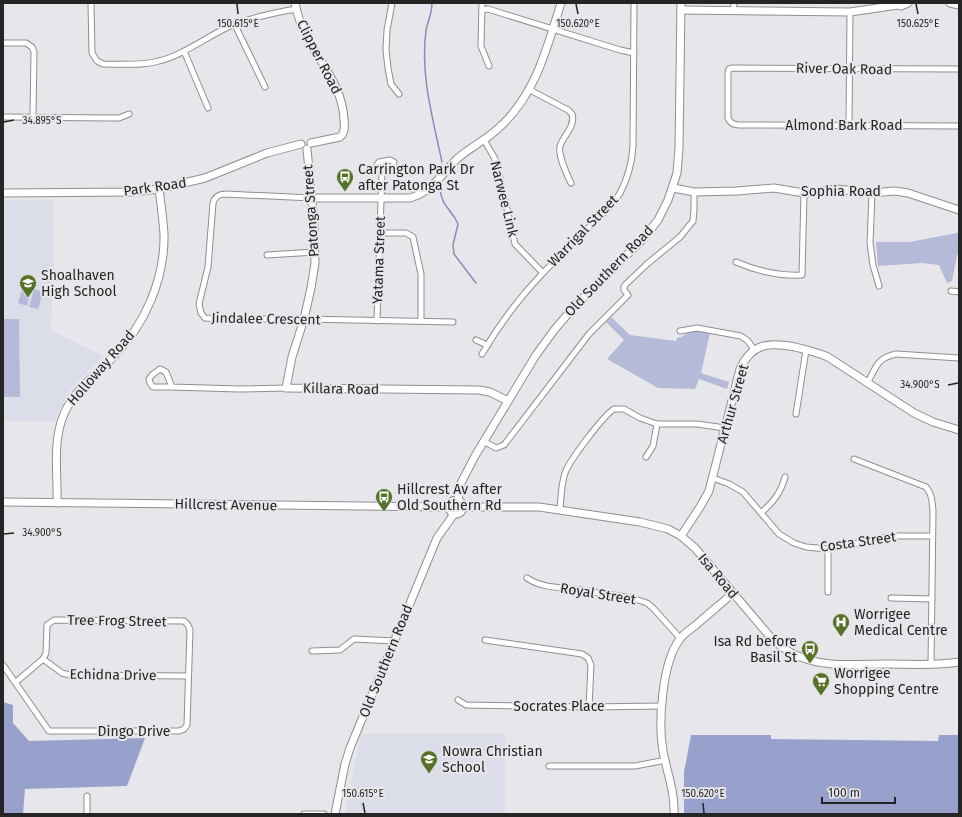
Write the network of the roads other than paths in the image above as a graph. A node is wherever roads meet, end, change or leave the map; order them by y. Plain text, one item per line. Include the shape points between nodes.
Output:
1 (91, 3) edge
2 (392, 3) edge
3 (482, 3) edge
4 (561, 3) edge
5 (634, 3) edge
6 (908, 3) edge
7 (950, 3) edge
8 (896, 4) edge
9 (680, 5) edge
10 (883, 5) edge
11 (959, 5) edge
12 (295, 6) edge
13 (734, 7) edge
14 (482, 10) junction
15 (850, 12) junction
16 (235, 25) junction
17 (553, 29) junction
18 (3, 43) edge
19 (184, 51) junction
20 (634, 52) junction
21 (489, 66) dead end
22 (850, 69) junction
23 (959, 70) edge
24 (265, 87) dead end
25 (530, 90) junction
26 (399, 94) dead end
27 (208, 108) dead end
28 (129, 114) dead end
29 (3, 117) edge
30 (33, 117) junction
31 (730, 122) joint
32 (849, 125) junction
33 (959, 126) edge
34 (484, 140) junction
35 (311, 143) junction
36 (301, 144) junction
37 (307, 150) junction
38 (382, 171) dead end
39 (571, 183) dead end
40 (673, 188) junction
41 (159, 189) junction
42 (694, 192) junction
43 (3, 193) edge
44 (804, 193) junction
45 (872, 193) junction
46 (312, 198) junction
47 (381, 198) junction
48 (959, 210) edge
49 (380, 233) junction
50 (315, 252) junction
51 (267, 255) dead end
52 (736, 262) dead end
53 (543, 273) junction
54 (879, 286) dead end
55 (951, 291) dead end
56 (959, 292) edge
57 (304, 319) junction
58 (377, 321) junction
59 (421, 321) junction
60 (452, 322) dead end
61 (680, 330) dead end
62 (476, 340) dead end
63 (486, 345) junction
64 (754, 350) junction
65 (806, 350) junction
66 (482, 354) dead end
67 (959, 358) edge
68 (868, 382) junction
69 (172, 387) junction
70 (286, 388) junction
71 (508, 401) junction
72 (796, 414) dead end
73 (658, 424) junction
74 (725, 428) junction
75 (959, 430) edge
76 (483, 441) junction
77 (646, 457) dead end
78 (854, 459) dead end
79 (785, 477) dead end
80 (713, 478) junction
81 (458, 500) junction
82 (3, 502) edge
83 (57, 504) junction
84 (449, 507) junction
85 (464, 507) junction
86 (560, 510) junction
87 (761, 513) junction
88 (454, 514) junction
89 (681, 536) junction
90 (932, 536) junction
91 (828, 549) junction
92 (527, 578) dead end
93 (828, 592) dead end
94 (733, 593) junction
95 (892, 598) dead end
96 (932, 599) junction
97 (187, 624) joint
98 (680, 638) junction
99 (485, 640) dead end
100 (394, 642) junction
101 (312, 651) dead end
102 (43, 659) junction
103 (959, 662) edge
104 (931, 664) junction
105 (3, 665) edge
106 (188, 676) junction
107 (16, 682) junction
108 (458, 700) dead end
109 (662, 706) junction
110 (589, 707) junction
111 (666, 760) junction
112 (548, 766) dead end
113 (87, 796) dead end
114 (87, 814) edge
115 (304, 814) edge
116 (324, 814) edge
117 (335, 814) edge
118 (674, 814) edge

1 - 19 street via 92,53 97,61 103,64 145,64
2 - 26 street via 386,50 391,84
3 - 14 street
4 - 17 street
5 - 20 street, Warrigal Street
6 - 8 street via 904,6
7 - 11 street
8 - 10 street
9 - 13 street
9 - 40 street, Old Southern Road via 680,148
10 - 15 street
12 - 16 street
12 - 35 street, Clipper Road via 306,35 339,91 344,116 343,135 337,139
13 - 15 street
14 - 17 street
14 - 21 street via 481,46
15 - 22 street
16 - 19 street
16 - 24 street
17 - 20 street
17 - 25 street
18 - 30 street via 26,43 32,47
19 - 27 street
20 - 53 street, Warrigal Street via 633,146 627,179 610,207
22 - 23 street, River Oak Road
22 - 31 street, River Oak Road via 733,68 729,70
22 - 32 street
25 - 34 street via 508,118
25 - 39 street via 572,114 573,122 560,149
28 - 30 street via 119,118
29 - 30 street
31 - 32 street, Almond Bark Road via 734,125
32 - 33 street, Almond Bark Road
34 - 47 street via 463,154 435,183 416,197
34 - 53 street, Narwee Link via 497,165 515,244
35 - 36 street via 304,139
35 - 37 street
36 - 37 street
36 - 41 street, Park Road via 267,153 205,178
37 - 46 street, Patonga Street
38 - 47 street, Yatama Street
40 - 42 street, Sophia Road
40 - 71 street, Old Southern Road via 651,229 574,307 536,355
41 - 43 street, Park Road via 130,192
41 - 83 street, Holloway Road via 163,213 163,249 154,291 145,314 127,341 79,390 64,413 57,437
42 - 44 street, Sophia Road via 777,188
42 - 76 street, Old Southern Road via 693,220 680,237 624,286 628,295 589,334 504,445 496,448
44 - 45 street, Sophia Road via 837,189
44 - 52 street via 802,275 780,275
45 - 48 street, Sophia Road via 904,192
45 - 54 street via 870,248
46 - 47 street
46 - 50 street, Patonga Street
46 - 57 street, Jindalee Crescent via 226,194 215,198 208,267 199,304 201,313 208,319
47 - 49 street, Yatama Street
49 - 58 street, Yatama Street
49 - 59 street via 406,233 413,237 421,274
50 - 51 street
50 - 57 street, Patonga Street
53 - 63 street, Warrigal Street via 507,314
55 - 56 street
57 - 58 street, Jindalee Crescent
57 - 70 street, Patonga Street via 292,357
58 - 59 street, Jindalee Crescent
59 - 60 street, Jindalee Crescent
61 - 64 street via 697,328 741,336 748,340
62 - 63 street
63 - 66 street, Warrigal Street
64 - 65 street, Arthur Street via 772,344
64 - 74 street, Arthur Street via 747,356 740,369
65 - 68 street, Arthur Street via 813,350 828,357
65 - 72 street
67 - 68 street via 896,354 886,356 879,362
68 - 75 street, Arthur Street via 914,413
69 - 69 street, Killara Road via 153,387 149,379 160,369 166,372
69 - 70 street, Killara Road
70 - 71 street, Killara Road via 479,390 490,392
71 - 76 street, Old Southern Road
73 - 74 street via 697,424
73 - 77 street via 653,446
73 - 86 street via 620,408 610,411 567,466
74 - 80 street, Arthur Street
76 - 81 street, Old Southern Road via 461,483
78 - 90 street via 926,487 932,500
79 - 87 street via 776,498
80 - 87 street, Costa Street via 738,488
80 - 89 street, Arthur Street via 705,499
81 - 84 street via 452,501
81 - 85 street
82 - 83 street, Hillcrest Avenue
83 - 84 street, Hillcrest Avenue
84 - 88 street
85 - 86 street, Isa Road via 532,507
85 - 88 street via 460,513
86 - 89 street, Isa Road via 660,526
87 - 91 street, Costa Street via 775,530 789,540 806,547
88 - 100 street, Old Southern Road via 438,538
89 - 94 street, Isa Road via 695,548
90 - 91 street, Costa Street via 887,537
90 - 96 street
91 - 93 street
92 - 98 street, Royal Street via 545,586 640,601 653,608
94 - 98 street
94 - 104 street, Isa Road via 772,639 784,649 801,657 833,664
95 - 96 street
96 - 104 street
97 - 102 street, Tree Frog Street via 184,621 54,620 47,625 46,653
97 - 106 street, Dingo Drive via 190,630
98 - 109 street via 668,663
99 - 110 street via 582,654 588,658 591,665
100 - 101 street via 354,639 340,650
100 - 117 street, Old Southern Road via 348,755
102 - 106 street, Echidna Drive via 62,673 70,675
102 - 107 street
103 - 104 street, Isa Road
105 - 107 street
106 - 107 street, Dingo Drive via 187,725 179,731 49,731
108 - 110 street, Socrates Place via 466,705
109 - 110 street, Socrates Place
109 - 111 street via 661,734
111 - 112 street via 635,766
111 - 118 street via 672,786
113 - 114 street
115 - 116 street

